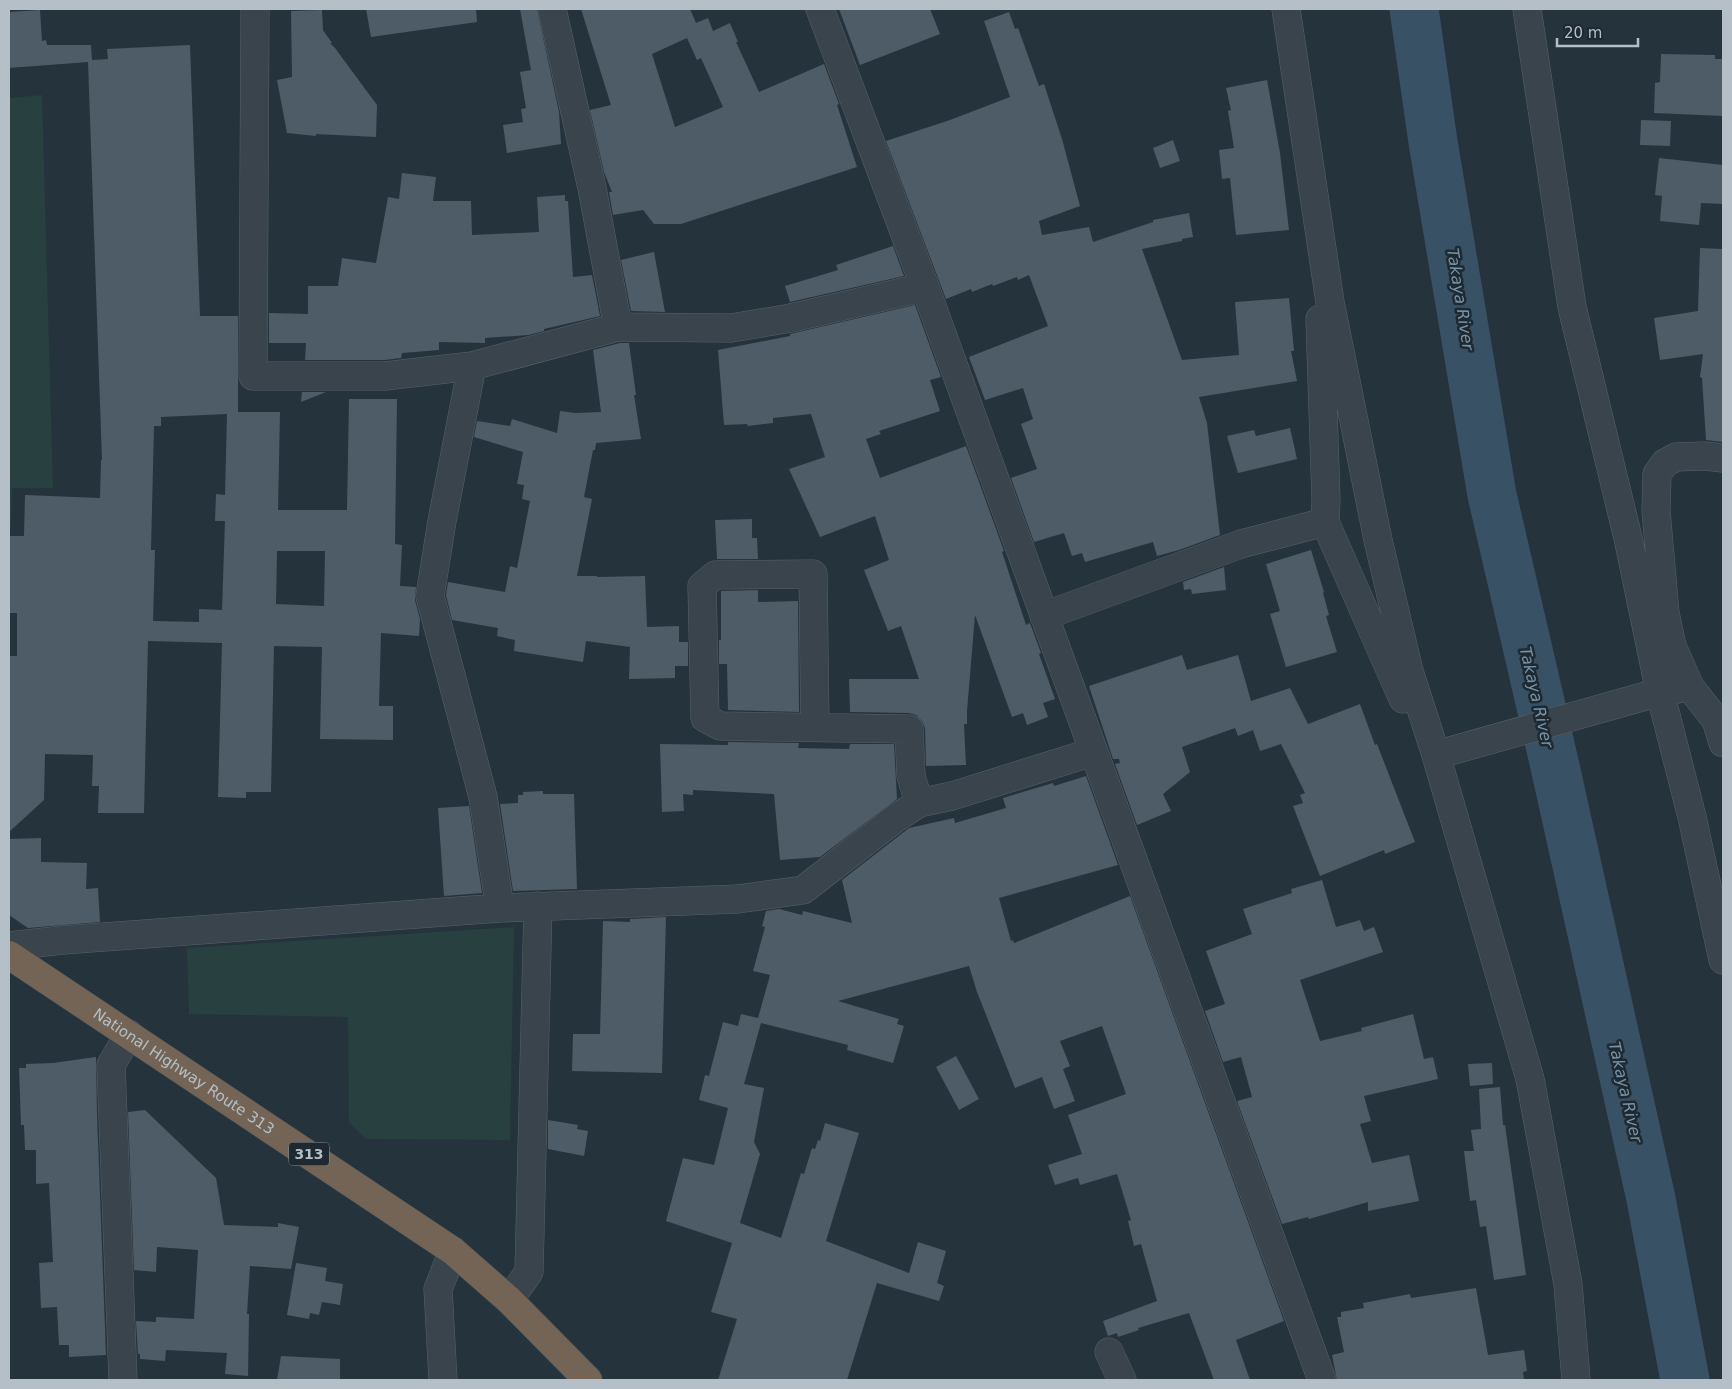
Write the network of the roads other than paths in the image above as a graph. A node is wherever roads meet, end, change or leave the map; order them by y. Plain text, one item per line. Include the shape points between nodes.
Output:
1 (255, 9) edge
2 (552, 9) edge
3 (820, 9) edge
4 (1286, 9) edge
5 (1527, 9) edge
6 (925, 287) junction
7 (1330, 302) junction
8 (618, 327) junction
9 (472, 366) junction
10 (1723, 458) edge
11 (1325, 522) junction
12 (1044, 616) junction
13 (1690, 687) junction
14 (1660, 692) junction
15 (815, 727) junction
16 (1723, 744) edge
17 (1433, 745) junction
18 (1093, 752) junction
19 (920, 803) junction
20 (538, 906) junction
21 (500, 908) junction
22 (9, 946) edge
23 (9, 956) edge
24 (1723, 960) edge
25 (129, 1034) junction
26 (453, 1251) junction
27 (509, 1300) junction
28 (1109, 1352) dead end
29 (123, 1380) edge
30 (443, 1380) edge
31 (588, 1380) edge
32 (1122, 1380) edge
33 (1322, 1380) edge
34 (1576, 1380) edge

1 - 9 street via 253,376 385,376
2 - 8 street via 592,188
3 - 6 street
4 - 7 street
5 - 14 street via 1572,307 1628,538
6 - 8 street via 732,328
6 - 12 street
7 - 11 street via 1320,313
7 - 17 street via 1378,540 1410,671
8 - 9 street
9 - 21 street via 430,596 483,797
10 - 13 street via 1676,457 1665,463 1657,474 1656,511 1665,613 1672,646
11 - 12 street via 1241,544
11 - 17 street via 1416,728
12 - 18 street
13 - 14 street
13 - 16 street via 1716,720
14 - 17 street
14 - 24 street via 1692,817
15 - 15 street via 812,574 715,575 702,586 705,718 720,726
15 - 19 street via 909,729 911,776
17 - 34 street via 1530,1079 1568,1284
18 - 19 street
18 - 33 street
19 - 20 street via 802,890 738,899
20 - 21 street
20 - 27 street via 529,1272
21 - 22 street
23 - 25 highway, National Highway Route 313 / 313
25 - 26 highway, National Highway Route 313 / 313
25 - 29 street via 111,1064
26 - 27 highway, National Highway Route 313 / 313
26 - 30 street via 438,1289
27 - 31 highway, National Highway Route 313 / 313
28 - 32 street

